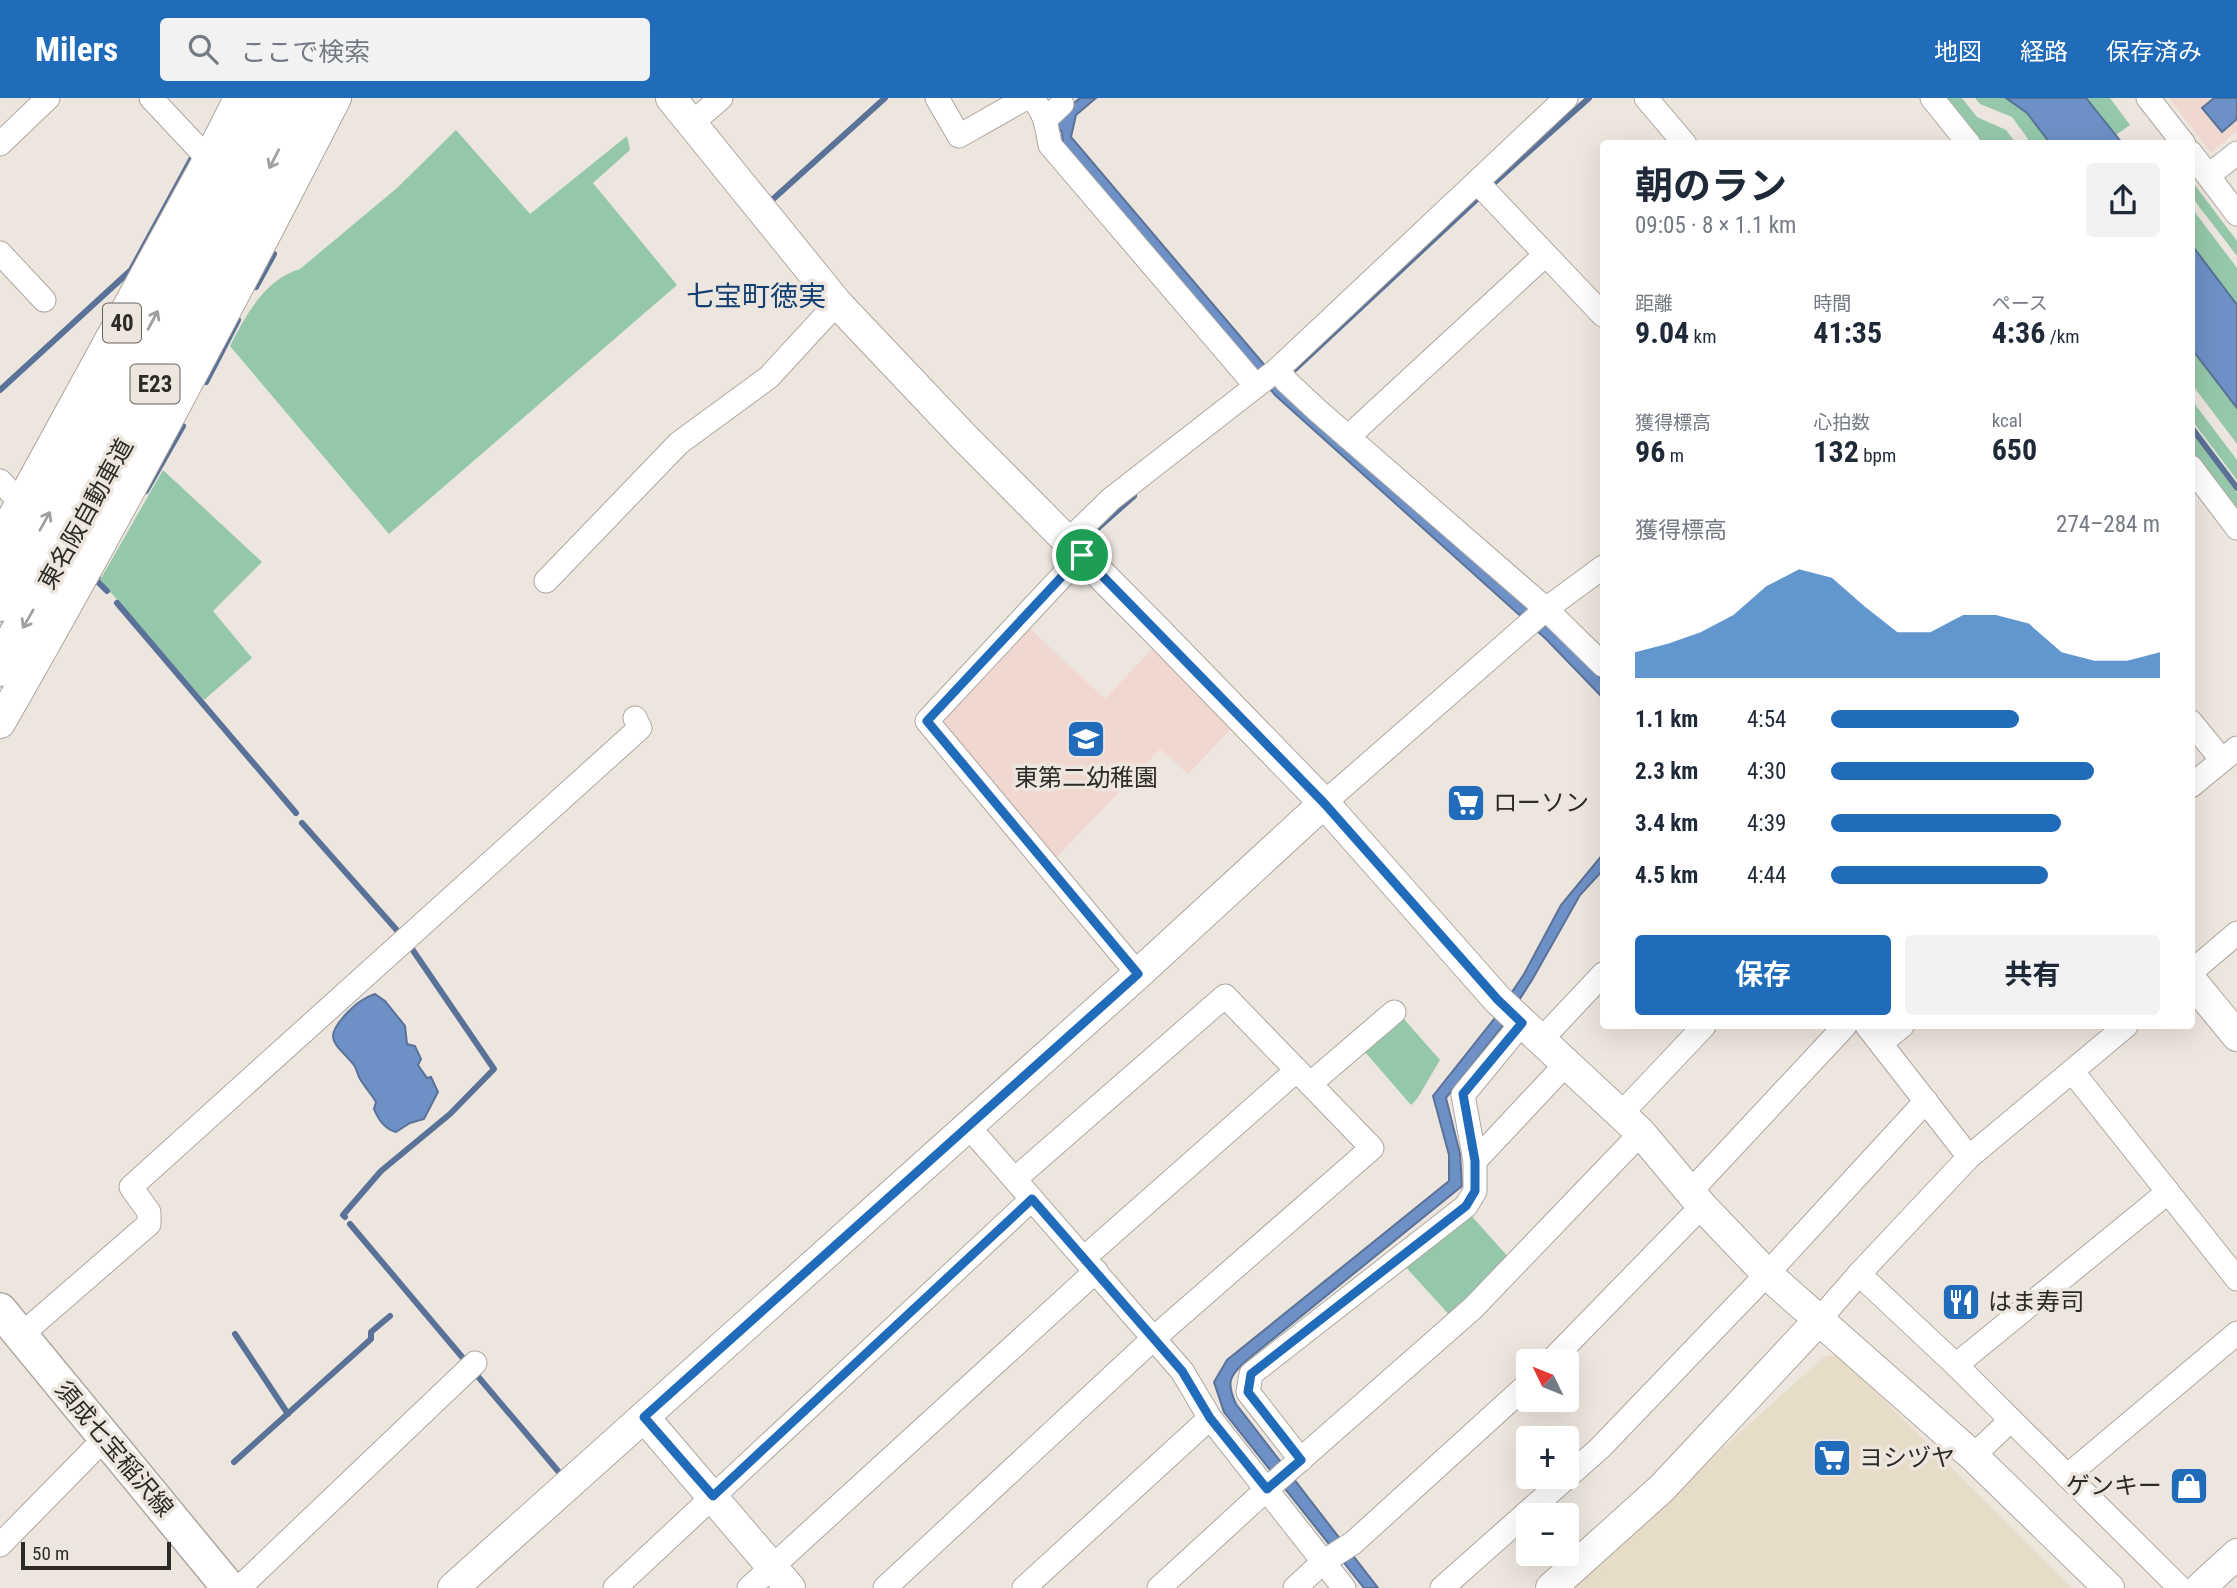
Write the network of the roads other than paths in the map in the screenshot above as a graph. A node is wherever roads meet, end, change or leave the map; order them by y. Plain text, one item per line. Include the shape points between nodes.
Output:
1 (48, 98) edge
2 (151, 98) edge
3 (243, 98) edge
4 (270, 98) edge
5 (305, 98) edge
6 (336, 98) edge
7 (671, 98) edge
8 (721, 98) edge
9 (937, 98) edge
10 (1028, 98) edge
11 (1566, 98) edge
12 (1646, 98) edge
13 (1933, 98) edge
14 (2148, 98) edge
15 (1059, 105) edge
16 (692, 123) junction
17 (1682, 140) edge
18 (1966, 140) edge
19 (2181, 140) edge
20 (0, 144) edge
21 (2237, 153) edge
22 (2195, 158) edge
23 (211, 162) junction
24 (2209, 175) junction
25 (1477, 182) junction
26 (2237, 214) edge
27 (0, 253) edge
28 (1545, 255) junction
29 (44, 300) dead end
30 (837, 303) junction
31 (1600, 312) edge
32 (1278, 369) junction
33 (1256, 386) junction
34 (1348, 437) junction
35 (2195, 472) edge
36 (12, 494) edge
37 (2237, 528) edge
38 (0, 548) edge
39 (1075, 548) junction
40 (1600, 569) edge
41 (546, 581) dead end
42 (0, 602) edge
43 (1546, 609) junction
44 (1600, 662) edge
45 (0, 667) edge
46 (635, 718) dead end
47 (0, 723) edge
48 (2195, 725) edge
49 (2230, 754) edge
50 (2195, 783) edge
51 (1324, 803) junction
52 (2237, 933) edge
53 (2195, 969) edge
54 (1138, 974) junction
55 (1600, 976) edge
56 (2195, 985) edge
57 (1394, 1012) dead end
58 (1519, 1020) junction
59 (1702, 1029) edge
60 (1842, 1029) edge
61 (1892, 1029) edge
62 (2122, 1029) edge
63 (1874, 1034) edge
64 (2237, 1036) edge
65 (1566, 1064) junction
66 (2072, 1071) junction
67 (1304, 1077) junction
68 (1926, 1101) junction
69 (1630, 1124) junction
70 (968, 1125) junction
71 (1969, 1157) junction
72 (1475, 1161) junction
73 (1015, 1179) junction
74 (2168, 1192) junction
75 (1032, 1199) junction
76 (1696, 1199) junction
77 (1090, 1264) junction
78 (1859, 1273) junction
79 (1767, 1274) junction
80 (2237, 1279) edge
81 (0, 1310) edge
82 (1818, 1321) junction
83 (2237, 1333) edge
84 (21, 1335) junction
85 (1154, 1338) junction
86 (1562, 1349) edge
87 (475, 1363) dead end
88 (1956, 1365) junction
89 (1516, 1395) edge
90 (644, 1417) junction
91 (1210, 1418) junction
92 (2011, 1420) junction
93 (105, 1438) junction
94 (1973, 1456) junction
95 (1297, 1463) junction
96 (2067, 1476) junction
97 (1271, 1486) junction
98 (713, 1496) junction
99 (0, 1545) edge
100 (2237, 1554) edge
101 (1327, 1560) junction
102 (781, 1577) edge
103 (229, 1588) edge
104 (239, 1588) edge
105 (453, 1588) edge
106 (615, 1588) edge
107 (749, 1588) edge
108 (885, 1588) edge
109 (1024, 1588) edge
110 (1159, 1588) edge
111 (1295, 1588) edge
112 (1344, 1588) edge
113 (1442, 1588) edge
114 (1551, 1588) edge
115 (2109, 1588) edge
116 (2180, 1588) edge
117 (2200, 1588) edge

1 - 20 street
2 - 23 street
3 - 23 main road, 40
42 -> 4 highway, 東名阪自動車道 / E23
5 -> 45 highway, 東名阪自動車道 / E23
6 - 47 street via 118,515
7 - 16 street
8 - 16 street
9 - 10 street via 960,136
10 - 15 street
11 - 25 street
12 - 17 street
13 - 18 street
14 - 19 street
15 - 33 street via 1050,145
16 - 30 street
21 - 24 street
22 - 24 street
23 - 36 main road, 40
24 - 26 street
25 - 28 street
25 - 32 street
27 - 29 street
28 - 31 street
28 - 34 street
30 - 39 street
30 - 41 street via 769,377 679,443
32 - 33 street
32 - 34 street
33 - 39 street via 1111,499
34 - 43 street
35 - 37 street
36 - 38 main road, 40
39 - 51 street
39 - 54 street via 927,721
40 - 43 street
43 - 44 street
43 - 51 street
46 - 84 street via 640,728 131,1187 149,1212 149,1224
48 - 49 street
49 - 50 street
51 - 54 street
51 - 58 street
52 - 53 street
54 - 70 street
55 - 58 street
56 - 64 street
57 - 67 street
58 - 65 street
58 - 72 street via 1463,1094
59 - 69 street
60 - 76 street
61 - 63 street
62 - 66 street
63 - 68 street
65 - 69 street
65 - 72 street
66 - 71 street
66 - 74 street
67 - 73 street via 1225,996
67 - 77 street
67 - 85 street via 1372,1147
68 - 71 street
68 - 79 street
69 - 76 street
69 - 95 street via 1473,1308
70 - 73 street
70 - 90 street
71 - 78 street
72 - 95 street via 1475,1191 1466,1206 1251,1374 1248,1392
73 - 75 street
74 - 80 street
74 - 88 street
75 - 77 street
75 - 98 street
76 - 79 street
76 - 86 street
77 - 85 street
77 - 102 street
78 - 82 street
78 - 88 street
79 - 82 street
79 - 113 street via 1600,1448
81 - 84 main road, 須成七宝稲沢線
82 - 94 street
82 - 114 street via 1662,1488
83 - 96 street
84 - 93 main road, 須成七宝稲沢線
85 - 91 street via 1182,1371
85 - 108 street
87 - 104 street
88 - 92 street
89 - 101 street via 1353,1543
90 - 98 street
90 - 105 street
91 - 97 street
91 - 109 street
92 - 94 street
92 - 96 street
93 - 99 street
93 - 103 main road, 須成七宝稲沢線
94 - 115 street
95 - 97 street
96 - 116 street
97 - 101 street
97 - 110 street
98 - 102 street
98 - 106 street
100 - 117 street
101 - 111 street
101 - 112 street
102 - 107 street

